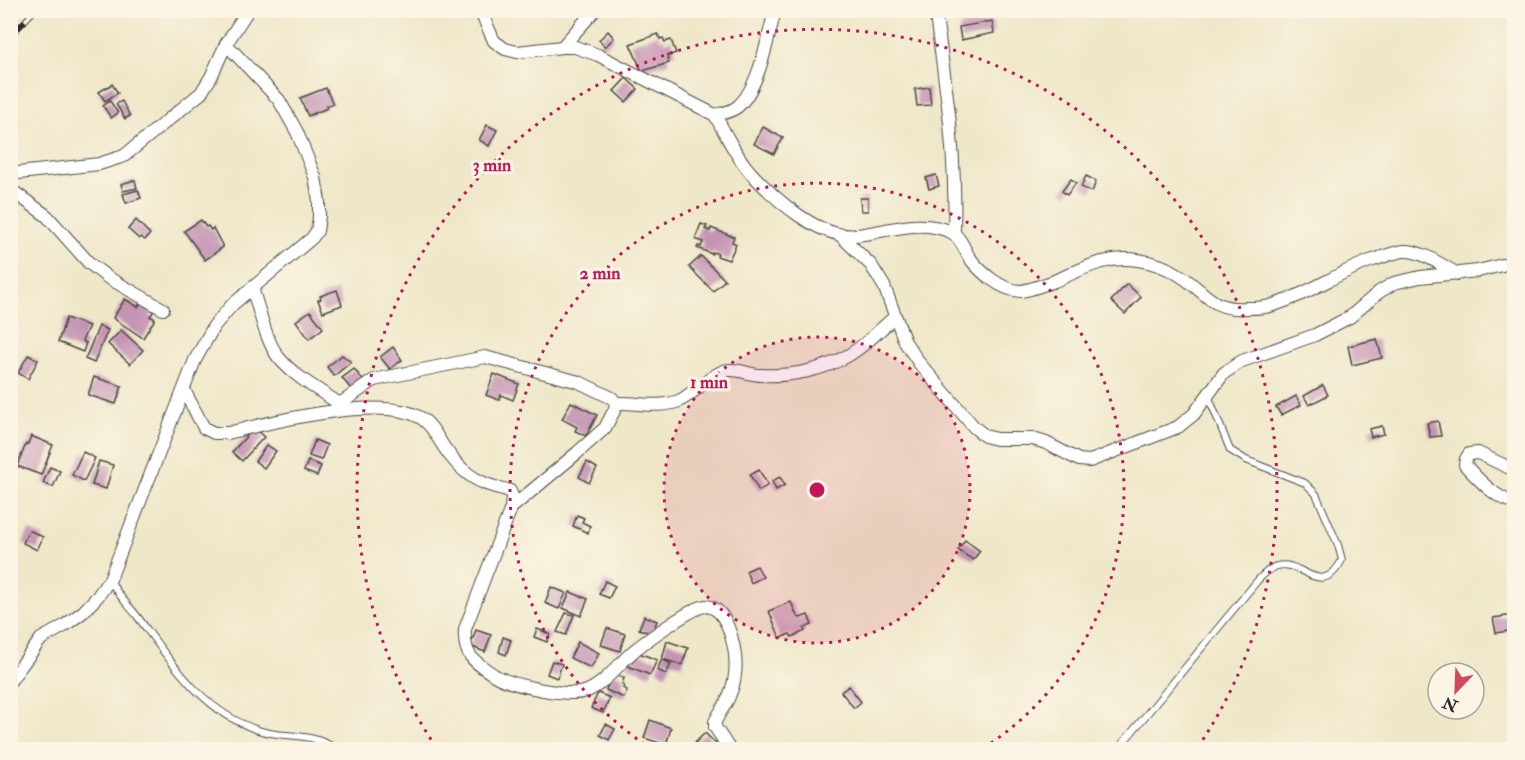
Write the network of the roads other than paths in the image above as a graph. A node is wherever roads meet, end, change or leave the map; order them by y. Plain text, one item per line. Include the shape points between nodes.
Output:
1 (248, 10) edge
2 (480, 10) edge
3 (595, 10) edge
4 (775, 10) edge
5 (935, 10) edge
6 (226, 44) junction
7 (562, 46) junction
8 (716, 115) junction
9 (10, 174) edge
10 (10, 189) edge
11 (954, 233) junction
12 (840, 236) junction
13 (1515, 262) edge
14 (1458, 274) junction
15 (252, 288) junction
16 (163, 309) dead end
17 (895, 317) junction
18 (184, 390) junction
19 (1208, 394) junction
20 (616, 402) junction
21 (337, 407) junction
22 (1515, 470) edge
23 (1515, 502) edge
24 (511, 508) junction
25 (110, 579) junction
26 (10, 681) edge
27 (337, 750) edge
28 (730, 750) edge
29 (1117, 750) edge

1 - 6 street
2 - 7 street via 494,41 505,49 517,52
3 - 7 street
4 - 8 street via 753,86 740,105
5 - 11 street via 952,141
6 - 9 street via 201,93 124,156 99,164
6 - 15 street via 279,100 302,143 319,201 317,231 312,238
7 - 8 street via 598,55
8 - 12 street via 750,172 781,202 820,228
10 - 16 street via 47,216 88,263
11 - 12 street via 935,226 912,225
11 - 14 street via 980,270 1010,289 1031,289 1104,260 1126,258 1180,275 1213,302 1231,309 1269,307 1363,264 1405,251 1431,259
12 - 17 street via 870,265 884,286
13 - 14 street
14 - 19 street via 1394,283 1350,317 1315,335 1242,361 1224,373
15 - 18 street via 214,326
15 - 21 street via 278,357
17 - 19 street via 920,364 985,436 1033,439 1079,460 1090,461 1178,427 1194,414
17 - 20 street via 850,355 820,367 776,375 729,370 666,405
18 - 21 street via 204,428 214,433
18 - 25 street
19 - 29 lane via 1230,450 1305,483 1316,494 1342,560 1324,578 1287,566 1269,570
20 - 21 street via 579,382 485,357 374,380
20 - 24 street via 605,428
21 - 24 street via 406,410 418,416 427,422 450,456 474,478 510,491
22 - 23 street via 1478,453 1470,454 1465,465 1499,496
24 - 28 street via 465,629 464,644 471,658 501,679 522,686 585,692 597,686 636,649 695,609 706,606 724,618 734,645 736,674 715,722
25 - 26 street via 83,612 41,639
25 - 27 lane via 118,595 186,682 224,713 248,727 303,736

